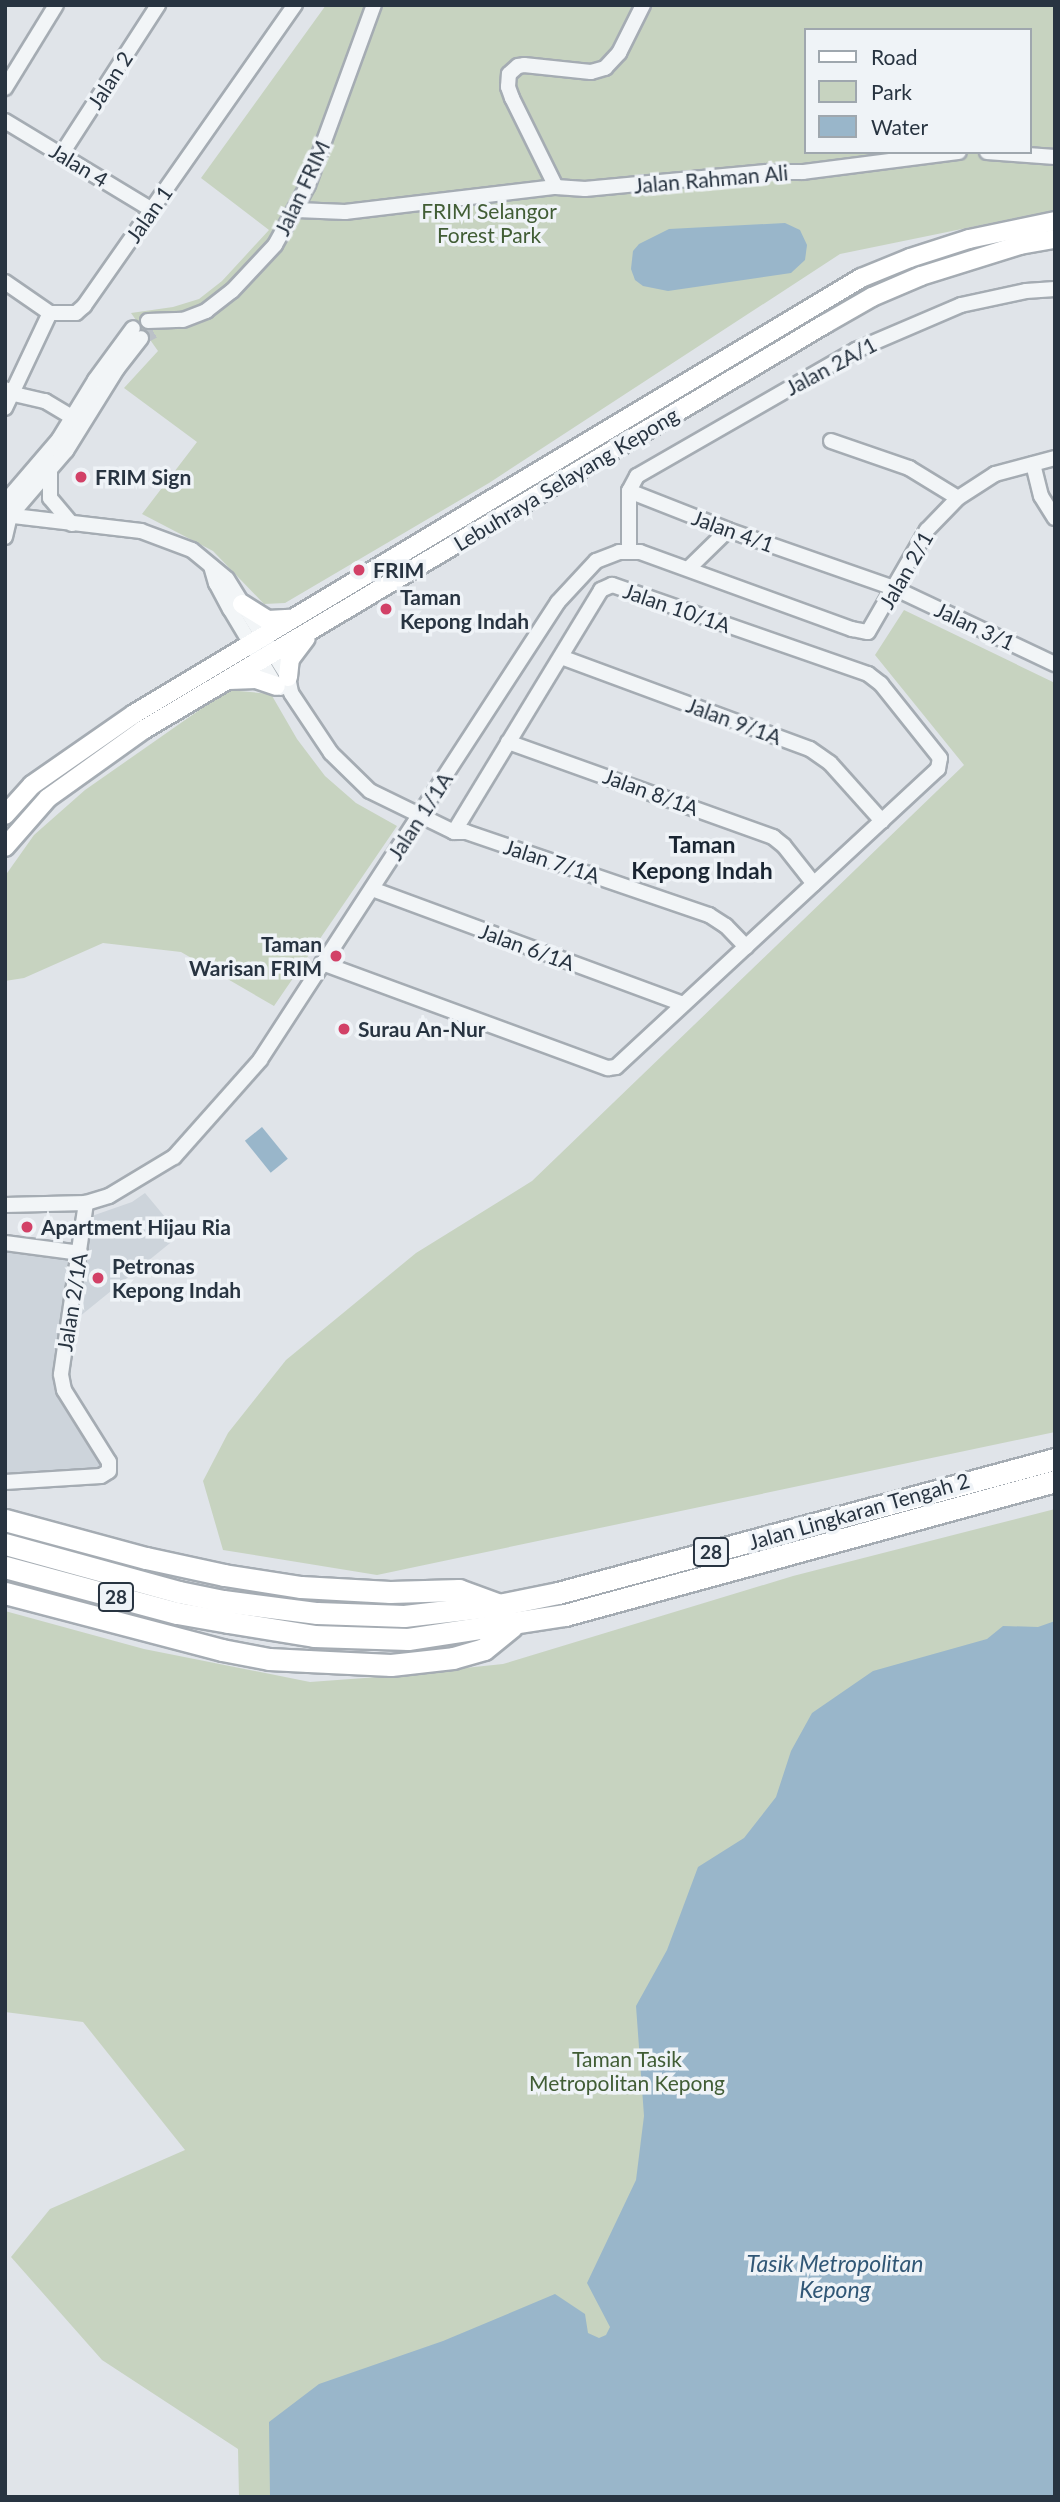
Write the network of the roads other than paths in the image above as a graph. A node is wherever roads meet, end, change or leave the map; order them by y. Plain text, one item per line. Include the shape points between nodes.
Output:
1 (56, 5) edge
2 (158, 5) edge
3 (295, 5) edge
4 (374, 5) edge
5 (643, 5) edge
6 (5, 88) edge
7 (5, 121) edge
8 (943, 154) edge
9 (1014, 154) edge
10 (61, 155) junction
11 (1055, 157) edge
12 (556, 187) junction
13 (152, 210) junction
14 (297, 210) junction
15 (1055, 221) edge
16 (1055, 239) edge
17 (5, 282) edge
18 (1055, 289) edge
19 (50, 313) junction
20 (152, 326) tunnel mouth
21 (137, 333) tunnel mouth
22 (10, 392) edge
23 (5, 408) edge
24 (78, 421) junction
25 (831, 441) dead end
26 (1055, 458) edge
27 (1033, 464) junction
28 (51, 468) junction
29 (629, 491) junction
30 (958, 498) junction
31 (7, 511) edge
32 (1055, 518) edge
33 (72, 524) junction
34 (728, 530) junction
35 (5, 537) edge
36 (629, 551) junction
37 (211, 566) junction
38 (689, 568) junction
39 (894, 588) junction
40 (242, 604) junction
41 (295, 618) junction
42 (318, 626) junction
43 (262, 649) junction
44 (561, 657) junction
45 (1055, 664) edge
46 (225, 681) junction
47 (285, 685) junction
48 (508, 742) junction
49 (5, 815) edge
50 (421, 816) junction
51 (882, 821) junction
52 (460, 829) junction
53 (5, 847) edge
54 (814, 884) junction
55 (372, 889) junction
56 (747, 947) junction
57 (322, 963) junction
58 (683, 1004) junction
59 (86, 1203) junction
60 (5, 1205) edge
61 (5, 1242) edge
62 (80, 1253) junction
63 (1055, 1459) edge
64 (1055, 1481) edge
65 (5, 1482) edge
66 (7, 1520) edge
67 (5, 1544) edge
68 (5, 1567) edge
69 (5, 1593) edge
70 (499, 1605) junction
71 (512, 1626) junction

1 - 6 street
2 - 10 street, Jalan 2
3 - 13 street, Jalan 1
4 - 14 street, Jalan FRIM
5 - 12 street via 620,53 605,68 591,72 524,65 509,74 512,99
7 - 10 street, Jalan 4
8 - 12 street, Jalan Rahman Ali via 803,172 585,190
9 - 11 street
10 - 13 street, Jalan 4
12 - 14 street, Jalan Rahman Ali via 345,212
13 - 19 street, Jalan 1 via 84,306 76,313
14 - 20 street, Jalan FRIM via 275,245 226,296 191,318
15 - 41 main road, Lebuhraya Selayang Kepong via 969,239 861,278
16 - 42 main road, Lebuhraya Selayang Kepong via 921,275 872,297
17 - 19 street
18 - 29 street, Jalan 2A/1 via 961,305 856,350 637,476
19 - 22 street
21 - 24 street
22 - 23 street
22 - 24 street via 45,401
24 - 28 street
24 - 31 street via 59,439
25 - 30 street via 909,468
26 - 27 street, Jalan 2/1
27 - 30 street, Jalan 2/1 via 995,474
27 - 32 street via 1041,496
28 - 31 street
28 - 33 street via 50,498
29 - 34 street, Jalan 4/1
29 - 36 street
30 - 39 street, Jalan 2/1 via 927,530
31 - 33 street
31 - 35 street
33 - 37 street via 163,537 192,550
34 - 38 street
34 - 39 street, Jalan 4/1
36 - 38 street
36 - 50 street, Jalan 1/1A via 596,561 565,593
37 - 40 street via 227,579
37 - 43 street via 216,583
38 - 39 street, Jalan 2/1 via 862,632 872,630
39 - 45 street, Jalan 3/1
40 - 41 main road via 268,620
40 - 43 street
41 - 43 main road, Lebuhraya Selayang Kepong
42 - 43 main road, Lebuhraya Selayang Kepong
42 - 47 main road via 294,652
43 - 46 main road, Lebuhraya Selayang Kepong
43 - 47 street, Jalan 7/1A
43 - 49 main road, Lebuhraya Selayang Kepong via 97,739 32,785
44 - 48 street, Jalan 10/1A
44 - 51 street, Jalan 9/1A via 810,749 830,763
44 - 51 street, Jalan 10/1A via 601,590 612,585 868,674 940,758 938,769
46 - 47 main road via 256,679
46 - 53 main road, Lebuhraya Selayang Kepong via 143,730 48,798
47 - 50 street, Jalan 7/1A via 349,773 370,791
48 - 52 street, Jalan 10/1A
48 - 54 street, Jalan 8/1A via 773,837
50 - 52 street, Jalan 7/1A via 434,813
50 - 55 street, Jalan 1/1A
51 - 54 street
52 - 56 street, Jalan 7/1A via 709,915
54 - 56 street
55 - 57 street, Jalan 1/1A
55 - 58 street, Jalan 6/1A
56 - 58 street
57 - 58 street via 608,1068 624,1061
57 - 59 street, Jalan 1/1A via 260,1060 174,1157 109,1196
59 - 60 street, Jalan 1/1A
59 - 62 street, Jalan 2/1A
61 - 62 street
62 - 65 street, Jalan 2/1A via 61,1374 64,1390 109,1462 108,1471 101,1476
63 - 70 highway, Jalan Lingkaran Tengah 2 / 28 via 662,1566
64 - 71 highway, Jalan Lingkaran Tengah 2 / 28
66 - 70 highway via 224,1575 301,1587 460,1590
67 - 70 highway, Jalan Lingkaran Tengah 2 / 28 via 179,1592 317,1613 404,1616
68 - 71 highway, Jalan Lingkaran Tengah 2 / 28 via 177,1613 314,1636 408,1639
69 - 71 highway via 222,1650 308,1661 391,1665 453,1658 484,1649

